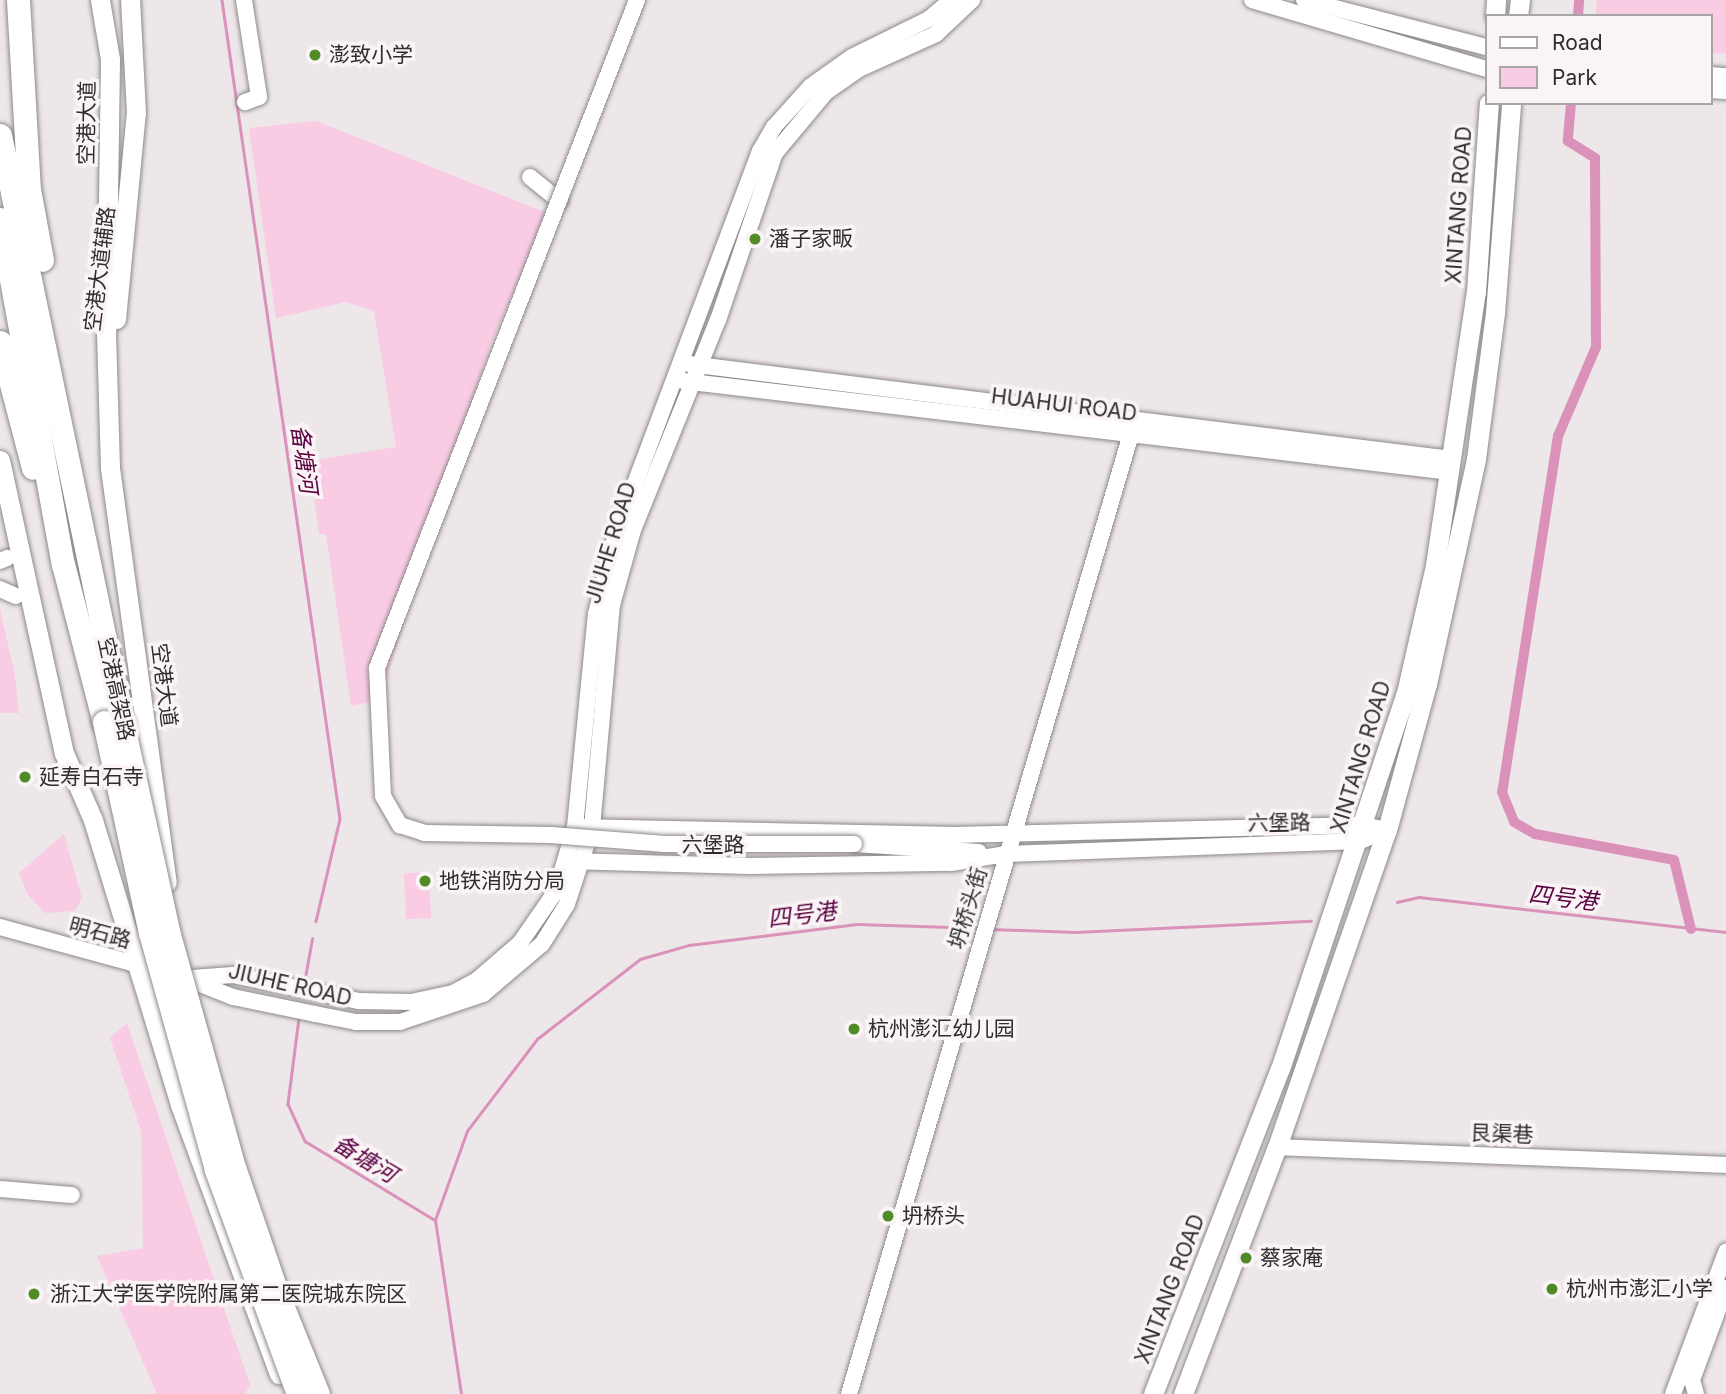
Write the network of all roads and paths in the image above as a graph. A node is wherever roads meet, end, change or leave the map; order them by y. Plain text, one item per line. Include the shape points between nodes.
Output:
1 (18, 0) edge
2 (100, 0) edge
3 (130, 0) edge
4 (244, 0) edge
5 (637, 0) edge
6 (952, 0) edge
7 (972, 0) edge
8 (1252, 0) edge
9 (1304, 0) edge
10 (1484, 46) edge
11 (1484, 68) edge
12 (246, 102) dead end
13 (1489, 105) edge
14 (1511, 105) edge
15 (0, 135) edge
16 (530, 177) dead end
17 (560, 201) junction
18 (0, 219) edge
19 (0, 342) edge
20 (680, 363) junction
21 (699, 365) junction
22 (674, 380) junction
23 (692, 382) junction
24 (107, 417) junction
25 (1131, 434) junction
26 (0, 460) edge
27 (66, 465) junction
28 (1450, 466) junction
29 (0, 528) edge
30 (4, 560) edge
31 (63, 564) junction
32 (8, 593) edge
33 (113, 721) junction
34 (64, 753) junction
35 (575, 827) junction
36 (592, 828) junction
37 (1387, 830) junction
38 (1013, 833) junction
39 (1362, 833) junction
40 (954, 835) junction
41 (854, 844) junction
42 (1006, 854) junction
43 (574, 862) junction
44 (0, 927) edge
45 (136, 964) junction
46 (190, 978) junction
47 (1277, 1147) junction
48 (1726, 1165) edge
49 (0, 1189) edge
50 (72, 1195) dead end
51 (1726, 1252) edge
52 (1726, 1288) edge
53 (288, 1394) edge
54 (298, 1394) edge
55 (318, 1394) edge
56 (327, 1394) edge
57 (849, 1394) edge
58 (1153, 1394) edge
59 (1183, 1394) edge
60 (1674, 1394) edge
61 (1696, 1394) edge

1 - 27 highway via 29,189 55,336
2 - 24 main road, 空港大道 via 110,59
3 - 24 main road, 空港大道辅路 via 135,113 131,202
4 - 12 street via 259,97
5 - 17 street, bridge
6 - 20 street, JIUHE ROAD via 929,19 834,68 774,127 760,151
7 - 21 street, JIUHE ROAD via 936,34 859,69 795,124 775,153
8 - 11 street
9 - 10 street
13 - 28 main road, XINTANG ROAD via 1476,292
14 - 37 main road, XINTANG ROAD via 1495,313 1476,459 1454,574
15 - 27 highway, 空港高架路
16 - 17 street
17 - 41 street, bridge via 377,668 379,775 389,811 400,825 424,833 551,835 665,844
18 - 31 highway, 空港高架路
19 - 31 highway via 19,424
20 - 21 street, HUAHUI ROAD
20 - 22 street, JIUHE ROAD
21 - 23 street, JIUHE ROAD
21 - 28 street, HUAHUI ROAD
22 - 23 street, HUAHUI ROAD
22 - 35 street, JIUHE ROAD via 616,534 596,614
23 - 25 street, HUAHUI ROAD
23 - 36 street, JIUHE ROAD via 633,530 612,605
24 - 46 main road, 空港大道 via 110,468 169,893
25 - 28 street, HUAHUI ROAD
25 - 38 street, 坍桥头街
26 - 34 main road
27 - 33 highway, 空港高架路
28 - 39 main road, XINTANG ROAD via 1406,694
29 - 30 main road
30 - 32 main road
31 - 33 highway, 空港高架路
32 - 34 main road
33 - 54 highway, 空港高架路, bridge via 150,933 213,1156
33 - 55 highway, 空港高架路, bridge via 234,1167
34 - 45 main road via 93,820
35 - 36 street, 六堡路
35 - 43 street, JIUHE ROAD
36 - 40 street, 六堡路
36 - 43 street, JIUHE ROAD
37 - 39 street, 六堡路
37 - 47 main road, XINTANG ROAD
38 - 39 street, 六堡路
38 - 40 street, 六堡路
38 - 42 street, 坍桥头街
39 - 42 street, 六堡路
39 - 58 main road, XINTANG ROAD via 1250,1151
40 - 41 street
41 - 42 street
42 - 43 street, 六堡路 via 951,863 856,866
42 - 57 street, 坍桥头街
43 - 46 street, JIUHE ROAD via 520,943 477,980 453,993 411,1002 370,1003 233,975
43 - 46 street, JIUHE ROAD via 567,904 542,944 483,994 439,1012 400,1022 356,1022 233,997
44 - 45 street, 明石路
45 - 46 street, 明石路
45 - 53 main road via 245,1288
46 - 56 main road, 空港大道 via 273,1254
47 - 48 street, 艮渠巷
47 - 59 main road, XINTANG ROAD
49 - 50 street
51 - 60 street
52 - 61 street via 1692,1380

